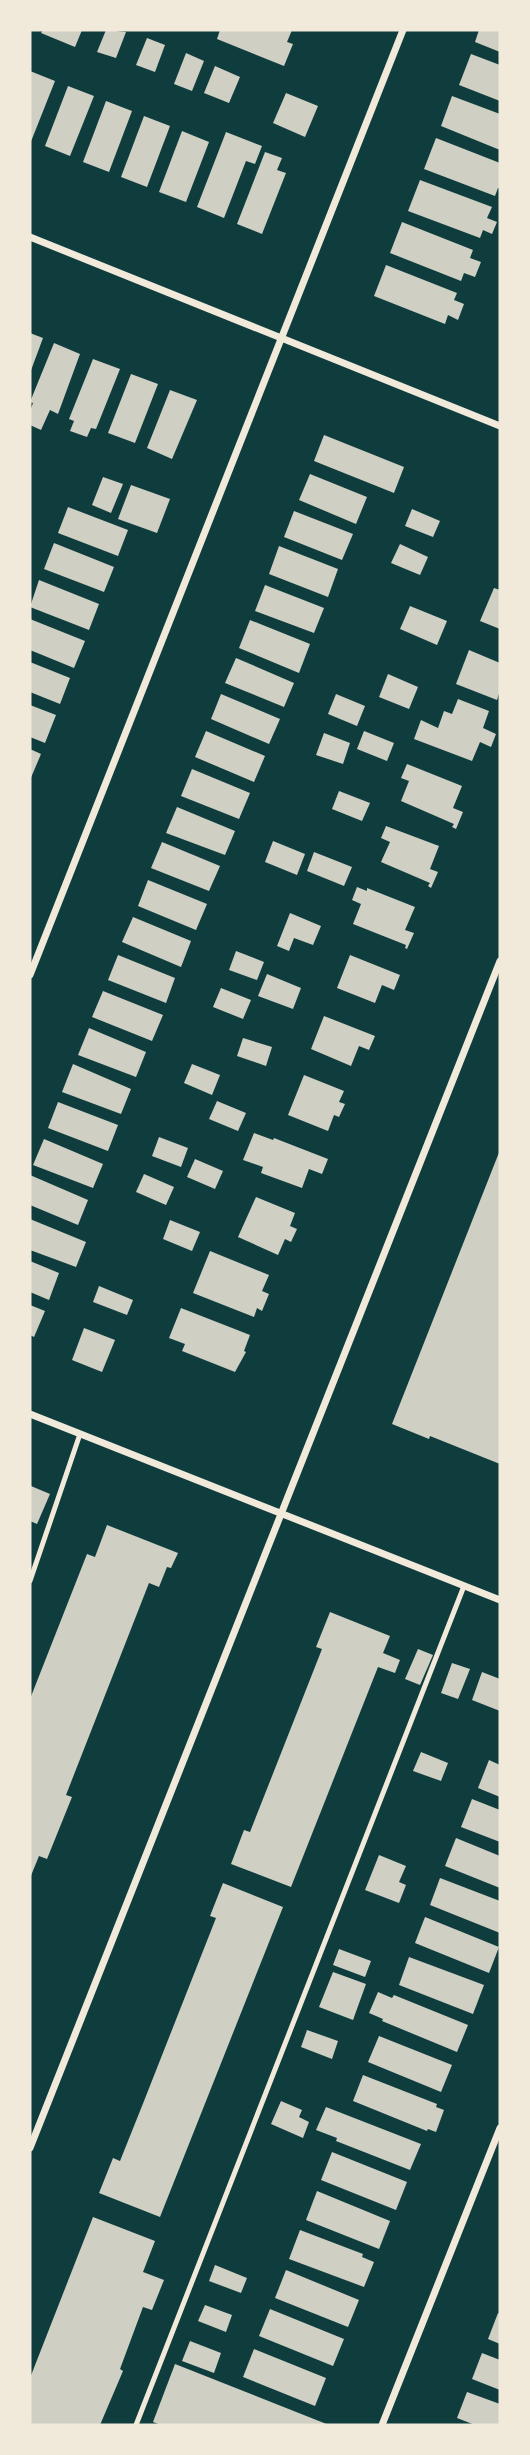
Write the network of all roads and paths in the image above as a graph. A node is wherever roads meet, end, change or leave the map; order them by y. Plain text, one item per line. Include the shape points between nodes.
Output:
1 (403, 30) edge
2 (30, 237) edge
3 (282, 338) junction
4 (500, 426) edge
5 (500, 961) edge
6 (30, 975) edge
7 (30, 1414) edge
8 (80, 1434) junction
9 (281, 1513) junction
10 (30, 1581) edge
11 (464, 1586) junction
12 (500, 1600) edge
13 (500, 2128) edge
14 (30, 2148) edge
15 (136, 2425) edge
16 (382, 2425) edge

1 - 3 street
2 - 3 street
3 - 4 street
3 - 6 street
5 - 9 street
7 - 8 street
8 - 9 street
8 - 10 lane
9 - 11 street
9 - 14 street
11 - 12 street
11 - 15 lane
13 - 16 street

